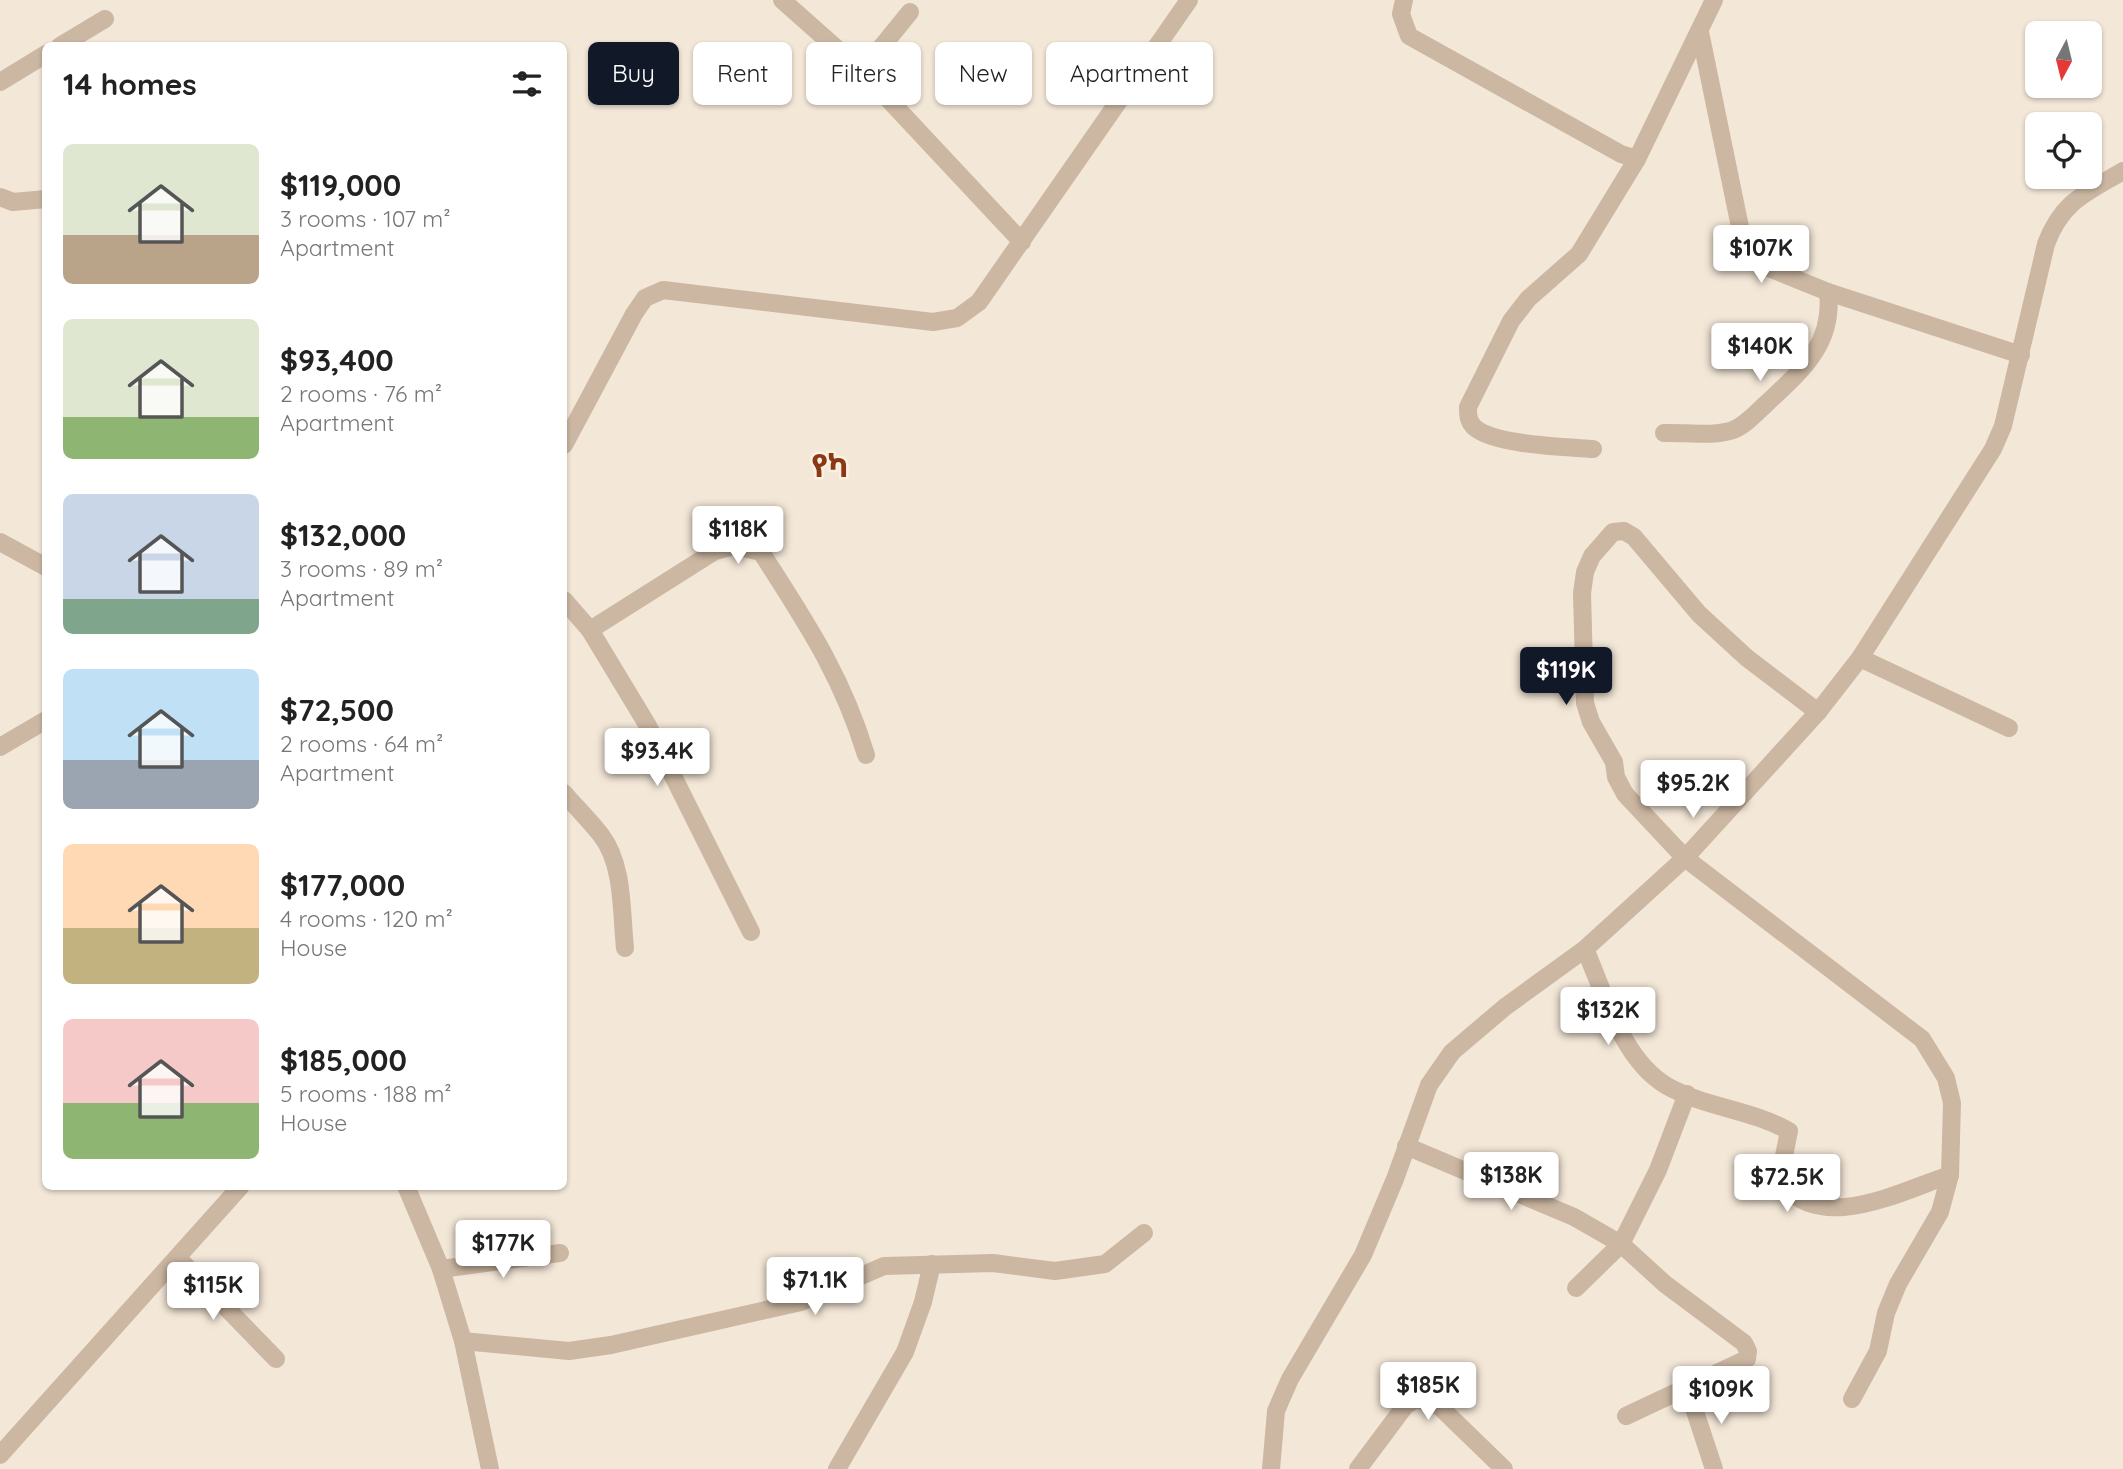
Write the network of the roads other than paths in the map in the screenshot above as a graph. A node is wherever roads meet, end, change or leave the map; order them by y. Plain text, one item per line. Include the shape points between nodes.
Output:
1 (782, 0) edge
2 (1189, 0) edge
3 (1404, 0) edge
4 (1714, 0) edge
5 (910, 12) dead end
6 (104, 19) dead end
7 (1700, 32) junction
8 (67, 42) edge
9 (829, 42) edge
10 (886, 42) edge
11 (42, 56) edge
12 (0, 82) edge
13 (894, 105) edge
14 (1637, 159) junction
15 (2123, 171) edge
16 (0, 197) edge
17 (42, 200) edge
18 (1022, 242) junction
19 (1828, 292) junction
20 (2021, 355) junction
21 (1664, 433) dead end
22 (567, 439) edge
23 (1593, 449) dead end
24 (0, 542) edge
25 (42, 565) edge
26 (567, 603) edge
27 (590, 630) junction
28 (1860, 658) junction
29 (1818, 712) junction
30 (42, 722) edge
31 (2009, 728) dead end
32 (0, 747) edge
33 (866, 755) dead end
34 (567, 796) edge
35 (1685, 858) junction
36 (751, 932) dead end
37 (625, 948) dead end
38 (1585, 949) junction
39 (1687, 1094) junction
40 (1406, 1146) junction
41 (1950, 1175) junction
42 (238, 1190) edge
43 (408, 1190) edge
44 (1144, 1233) dead end
45 (1621, 1244) junction
46 (560, 1253) dead end
47 (178, 1258) junction
48 (932, 1264) junction
49 (441, 1269) junction
50 (1576, 1287) dead end
51 (463, 1341) junction
52 (276, 1359) dead end
53 (1687, 1387) junction
54 (1852, 1399) dead end
55 (1626, 1416) dead end
56 (0, 1455) edge
57 (490, 1469) edge
58 (837, 1469) edge
59 (1271, 1469) edge
60 (1358, 1469) edge
61 (1504, 1469) edge
62 (1714, 1469) edge

1 - 9 street
2 - 18 street
3 - 14 street via 1401,14 1409,36 1620,154
4 - 7 street
5 - 10 street
6 - 8 street
7 - 14 street
7 - 19 street via 1740,226 1749,250 1764,266
11 - 12 street
13 - 18 street
14 - 23 street via 1579,254 1528,299 1511,321 1468,407 1468,421 1476,429 1525,444
15 - 20 street via 2068,203 2054,221
16 - 17 street via 13,202
18 - 22 street via 979,302 957,318 933,322 663,289 645,298
19 - 20 street
19 - 21 street via 1830,313 1816,351 1747,421 1733,430
20 - 28 street via 1993,449
24 - 25 street
26 - 27 street
27 - 33 street via 715,551 734,546 761,552 816,636 851,706
27 - 36 street via 648,726
28 - 29 street
28 - 31 street
29 - 35 street
29 - 35 street via 1699,614 1634,537 1624,531 1613,533 1592,556 1582,593 1585,703 1625,794
30 - 32 street
34 - 37 street via 602,836 612,856
35 - 38 street
35 - 41 street via 1922,1039 1946,1078 1952,1103
38 - 39 street via 1633,1051 1667,1086
38 - 40 street via 1452,1052 1429,1085
39 - 41 street via 1789,1131 1779,1181 1787,1192 1823,1208 1842,1209
39 - 45 street via 1658,1170
40 - 45 street via 1574,1217
40 - 59 street via 1363,1255 1276,1411
41 - 54 street via 1940,1212 1898,1284 1878,1351
42 - 47 street
43 - 49 street
44 - 48 street via 1105,1264 1093,1266 1055,1271
45 - 50 street
45 - 53 street via 1665,1284 1744,1343 1748,1351 1746,1359
46 - 49 street
47 - 52 street
47 - 56 street
48 - 51 street via 884,1266 800,1302 611,1345 569,1351
48 - 58 street via 905,1352
49 - 51 street
51 - 57 street
53 - 55 street
53 - 62 street
60 - 61 street via 1405,1406 1416,1399 1439,1406

